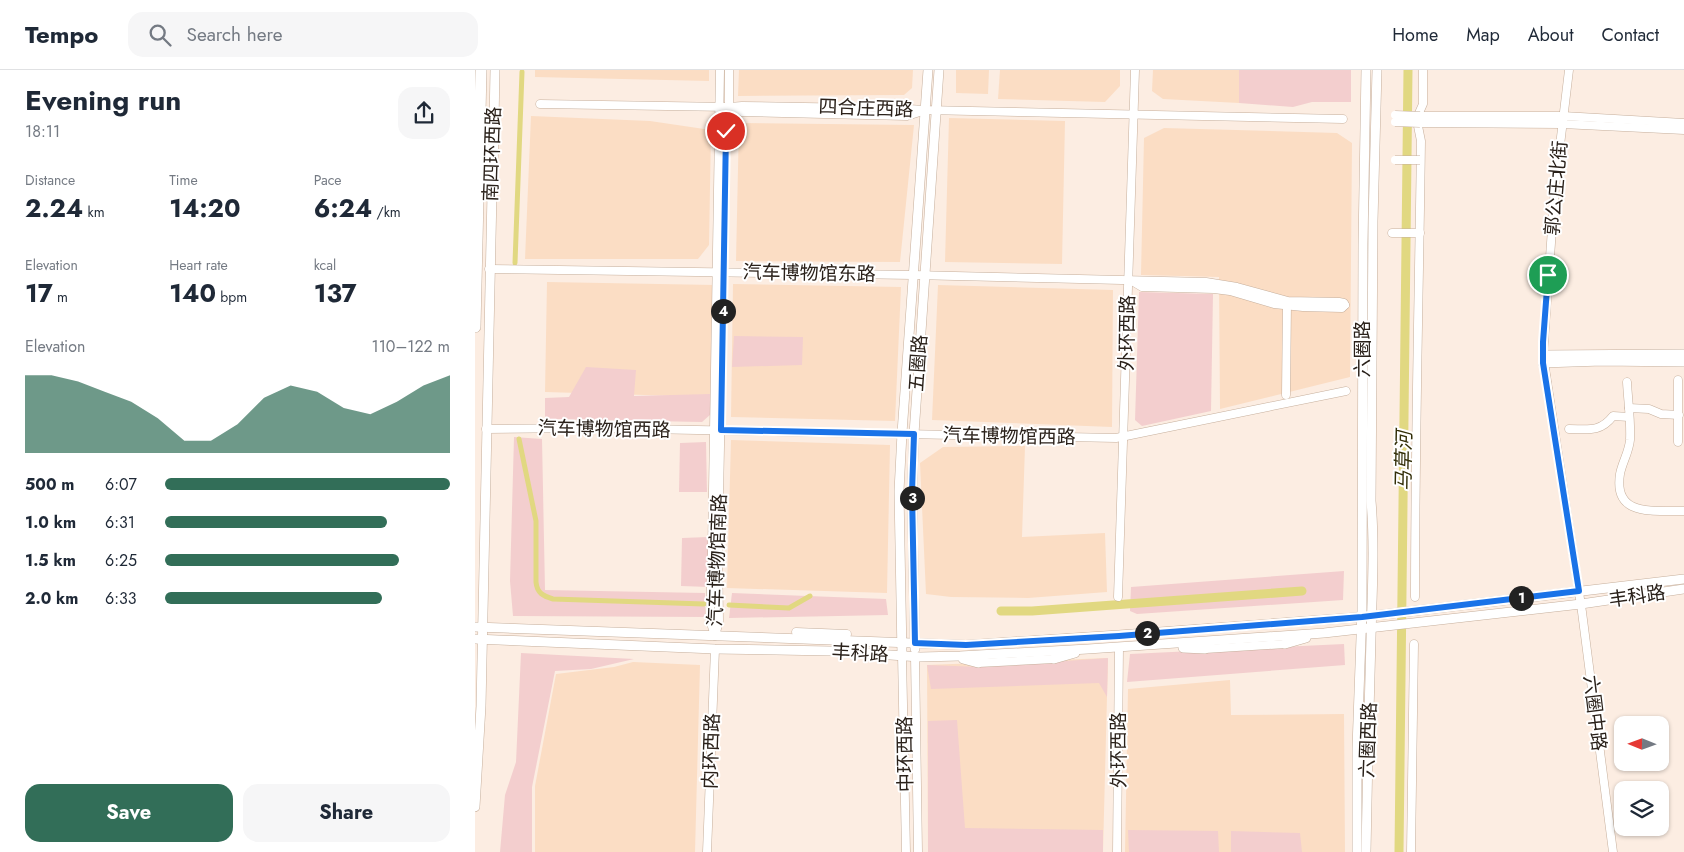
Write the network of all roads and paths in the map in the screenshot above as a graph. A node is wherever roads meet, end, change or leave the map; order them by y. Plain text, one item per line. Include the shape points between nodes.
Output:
1 (481, 70) edge
2 (495, 70) edge
3 (721, 70) edge
4 (729, 70) edge
5 (928, 70) edge
6 (939, 70) edge
7 (1135, 70) edge
8 (1366, 70) edge
9 (1377, 70) edge
10 (1423, 70) edge
11 (1569, 70) edge
12 (540, 104) dead end
13 (720, 107) junction
14 (729, 107) junction
15 (925, 110) junction
16 (937, 110) junction
17 (1133, 114) junction
18 (1343, 119) dead end
19 (1395, 119) dead end
20 (1562, 120) junction
21 (479, 122) junction
22 (1684, 123) edge
23 (1684, 130) edge
24 (1395, 160) dead end
25 (1420, 160) junction
26 (491, 197) junction
27 (1392, 233) dead end
28 (1419, 233) junction
29 (489, 269) junction
30 (720, 271) junction
31 (913, 275) junction
32 (924, 275) junction
33 (1129, 279) junction
34 (1287, 304) junction
35 (475, 327) edge
36 (1684, 354) edge
37 (1543, 359) junction
38 (1684, 362) edge
39 (1678, 380) dead end
40 (1627, 382) dead end
41 (1346, 391) dead end
42 (1286, 395) dead end
43 (1629, 408) junction
44 (1679, 415) junction
45 (1629, 417) junction
46 (486, 429) junction
47 (1569, 429) dead end
48 (717, 430) junction
49 (902, 433) junction
50 (914, 434) junction
51 (1125, 436) junction
52 (1678, 442) dead end
53 (1684, 511) edge
54 (1684, 578) edge
55 (1684, 589) edge
56 (1579, 591) junction
57 (1415, 596) dead end
58 (1118, 597) dead end
59 (1581, 604) junction
60 (1373, 616) junction
61 (1362, 617) junction
62 (479, 627) edge
63 (1371, 628) junction
64 (1361, 629) junction
65 (796, 632) joint
66 (1324, 633) junction
67 (847, 634) joint
68 (715, 636) junction
69 (768, 638) junction
70 (479, 639) edge
71 (875, 642) junction
72 (903, 643) junction
73 (915, 643) junction
74 (1163, 644) junction
75 (1285, 644) joint
76 (1414, 644) dead end
77 (1119, 647) junction
78 (715, 649) junction
79 (1088, 649) junction
80 (1205, 649) joint
81 (902, 655) junction
82 (915, 656) junction
83 (950, 656) junction
84 (1053, 659) joint
85 (978, 663) joint
86 (475, 807) edge
87 (707, 852) edge
88 (906, 852) edge
89 (918, 852) edge
90 (1117, 852) edge
91 (1357, 852) edge
92 (1366, 852) edge
93 (1411, 852) edge
94 (1613, 852) edge

1 - 21 highway, 南四环西路
2 - 26 main road, 南四环西路
3 - 13 street, 汽车博物馆南路
4 - 14 street, 汽车博物馆南路
5 - 15 main road, 五圈路
6 - 16 main road, 五圈路
7 - 17 street, 外环西路
8 - 61 main road, 六圈路
9 - 60 main road, 六圈路 via 1371,501
10 - 25 street via 1423,104 1418,126
11 - 20 street, 郭公庄北街
12 - 13 street, 四合庄西路
13 - 14 street, 四合庄西路
13 - 30 street, 汽车博物馆南路
14 - 15 street, 四合庄西路
14 - 30 street, 汽车博物馆南路
15 - 16 street, 四合庄西路
15 - 31 main road, 五圈路
16 - 17 street, 四合庄西路
16 - 32 main road, 五圈路
17 - 18 street, 四合庄西路
17 - 33 street, 外环西路
19 - 20 street, bridge
20 - 22 street
20 - 23 street
20 - 37 street, 郭公庄北街
21 - 26 highway
21 - 35 highway, 南四环西路
24 - 25 street, bridge
25 - 28 street
26 - 29 main road, 南四环西路
27 - 28 street
28 - 57 street
29 - 30 street, 汽车博物馆东路
29 - 46 main road, 南四环西路
30 - 31 street, 汽车博物馆东路
30 - 48 street, 汽车博物馆南路
31 - 32 street, 汽车博物馆东路
31 - 49 main road, 五圈路
32 - 33 street, 汽车博物馆东路
32 - 50 main road, 五圈路
33 - 34 street, 汽车博物馆东路 via 1143,287 1214,288 1274,304
33 - 51 street, 外环西路
34 - 34 street via 1342,308 1345,305 1339,302
34 - 42 street
36 - 37 main road
37 - 38 main road
37 - 56 street, 郭公庄北街
39 - 44 street
40 - 43 street
41 - 51 street, 汽车博物馆西路
43 - 44 street via 1649,408 1661,414
43 - 45 street
44 - 52 street
45 - 47 street via 1613,416 1607,425 1599,429
45 - 53 street via 1630,441 1620,474 1620,489 1625,502 1638,510
46 - 48 street, 汽车博物馆西路
46 - 62 main road, 南四环西路
48 - 49 street, 汽车博物馆西路
48 - 68 street, 汽车博物馆南路 via 719,621
49 - 50 street, 汽车博物馆西路
49 - 72 main road, 五圈路 via 899,491
50 - 51 street, 汽车博物馆西路
50 - 73 main road, 五圈路
51 - 58 street, 外环西路
54 - 56 main road, 丰科路
55 - 59 main road, 丰科路
56 - 59 street, 郭公庄北街
56 - 60 main road, 丰科路
59 - 63 main road, 丰科路
59 - 94 street, 六圈中路
60 - 61 main road, 丰科路
60 - 63 main road, 六圈路
61 - 64 main road, 六圈路
61 - 73 main road, 丰科路 via 985,644
62 - 68 main road, 丰科路
62 - 70 main road, 南四环西路
63 - 64 main road, 丰科路
63 - 92 main road, 六圈西路
64 - 66 main road, 丰科路
64 - 91 main road, 六圈西路
65 - 67 street, 丰科路
65 - 69 main road
66 - 74 main road, 丰科路
66 - 75 main road
67 - 71 main road
68 - 69 main road, 丰科路
69 - 71 main road, 丰科路
70 - 78 main road, 丰科路
70 - 86 main road, 南四环西路 via 481,706
71 - 72 main road, 丰科路
72 - 73 main road, 丰科路
72 - 81 main road, 五圈路
73 - 82 main road, 五圈路
74 - 77 main road, 丰科路
74 - 80 main road
75 - 80 street
76 - 93 street
77 - 79 main road, 丰科路
77 - 90 street, 外环西路
78 - 81 main road, 丰科路
78 - 87 street, 内环西路
79 - 83 main road, 丰科路
79 - 84 main road
81 - 82 main road, 丰科路
81 - 88 street, 中环西路
82 - 83 main road, 丰科路
82 - 89 street, 中环西路
83 - 85 main road
84 - 85 street

